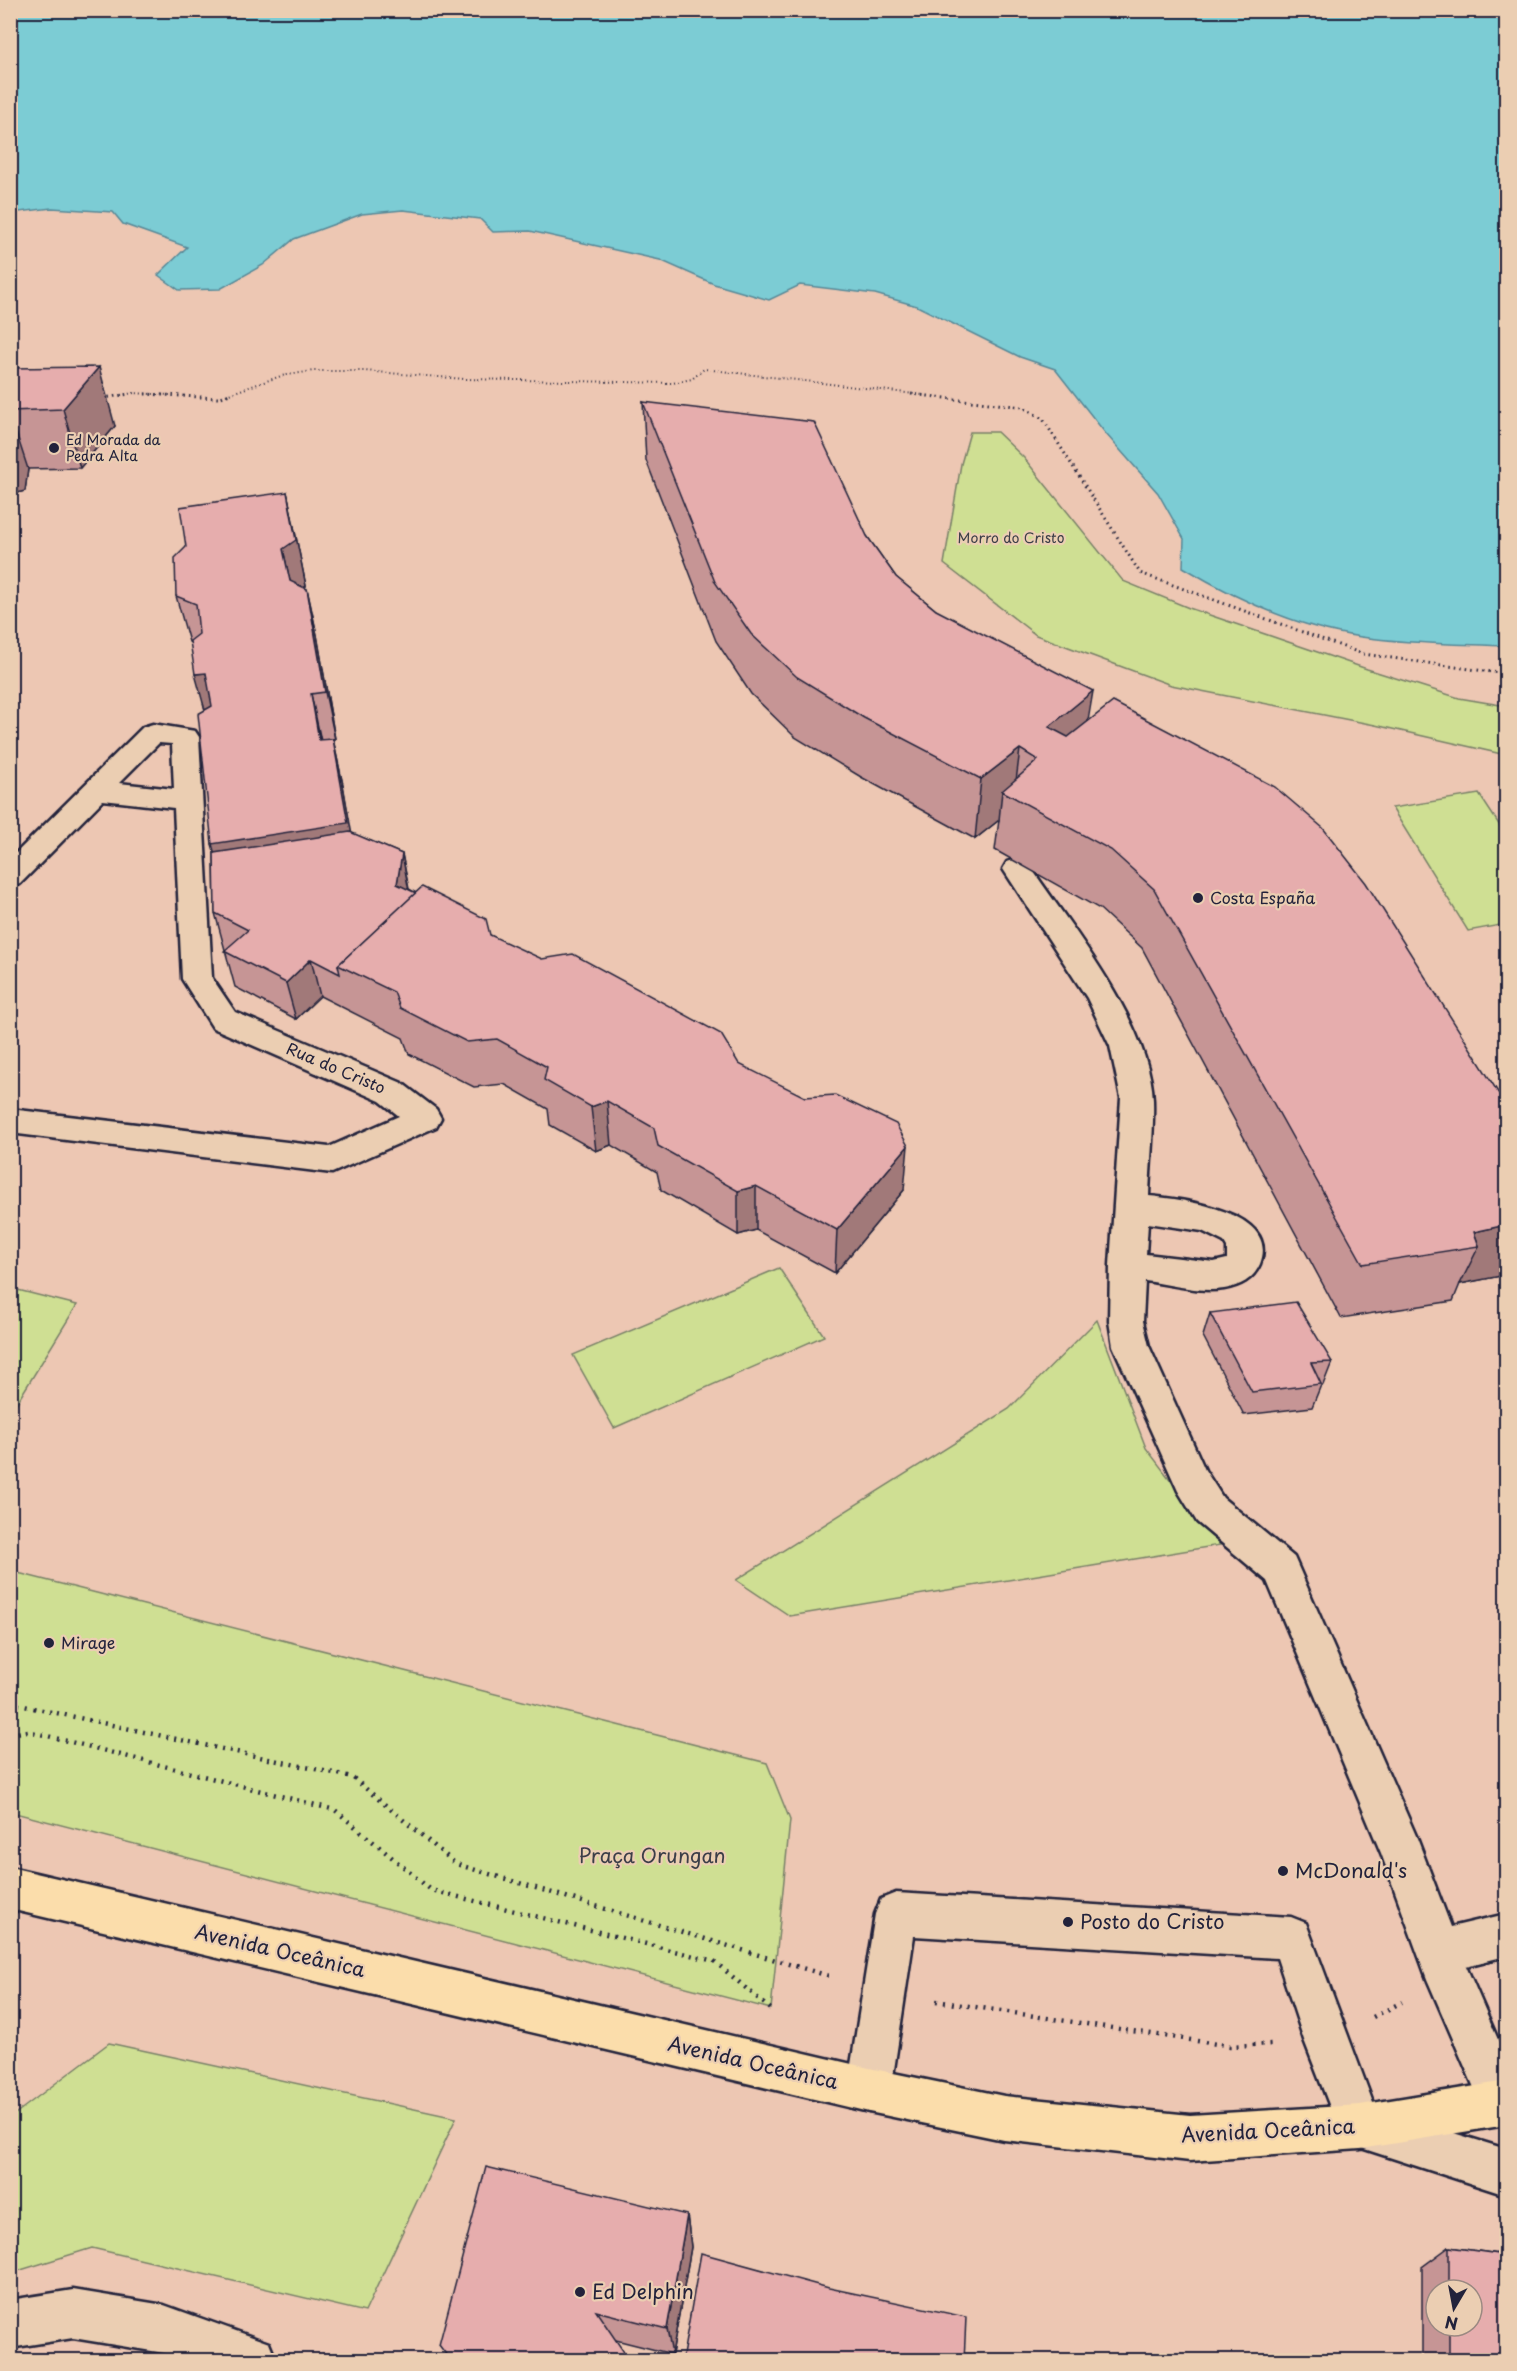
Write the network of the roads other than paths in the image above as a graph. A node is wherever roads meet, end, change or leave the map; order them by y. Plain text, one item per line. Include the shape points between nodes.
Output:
1 (94, 790) junction
2 (189, 800) junction
3 (1017, 869) dead end
4 (10, 877) edge
5 (10, 1121) edge
6 (1131, 1208) junction
7 (1127, 1265) junction
8 (10, 1888) edge
9 (1506, 1935) edge
10 (1444, 1965) junction
11 (868, 2090) junction
12 (1505, 2104) edge
13 (1360, 2127) junction
14 (1506, 2172) edge
15 (10, 2324) edge
16 (252, 2361) edge

1 - 2 street
1 - 2 street, Rua do Cristo via 153,733 185,737
1 - 4 street, Rua do Cristo
2 - 5 street, Rua do Cristo via 197,979 224,1020 391,1092 425,1118 332,1160
3 - 6 street via 1100,994 1126,1046 1137,1098
6 - 7 street
6 - 7 street via 1224,1223 1237,1233 1245,1259 1239,1269 1214,1276
7 - 10 street via 1126,1321 1131,1346 1191,1480 1210,1510 1281,1569 1402,1853
8 - 11 main road, Avenida Oceânica
9 - 10 street
10 - 12 street
11 - 13 main road, Avenida Oceânica via 1004,2118 1190,2139
11 - 13 street via 896,1914 1291,1938
12 - 13 main road, Avenida Oceânica
13 - 14 street
15 - 16 street via 73,2314 164,2330

